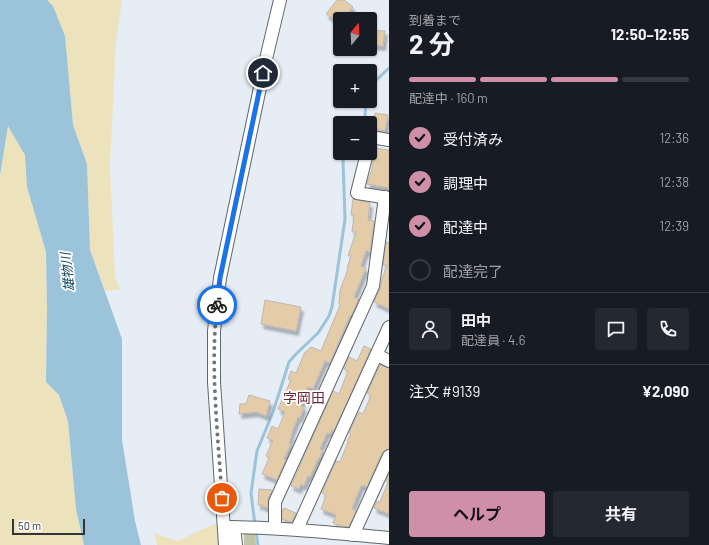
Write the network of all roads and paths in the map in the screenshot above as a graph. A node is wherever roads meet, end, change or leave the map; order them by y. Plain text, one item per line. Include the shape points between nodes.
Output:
1 (280, 0) edge
2 (377, 138) edge
3 (389, 140) edge
4 (365, 160) edge
5 (387, 198) edge
6 (389, 327) edge
7 (377, 355) junction
8 (389, 361) edge
9 (389, 456) edge
10 (229, 527) junction
11 (275, 528) junction
12 (297, 529) junction
13 (353, 535) junction
14 (389, 538) edge
15 (226, 545) edge
16 (236, 545) edge

1 - 10 street via 220,278 214,331 214,382
2 - 3 street
4 - 5 street via 357,193
5 - 11 street via 373,286 275,502
6 - 7 street
7 - 8 street
7 - 12 street
9 - 13 street
10 - 11 street
10 - 15 street
10 - 16 street
11 - 12 street
12 - 13 street
13 - 14 street

